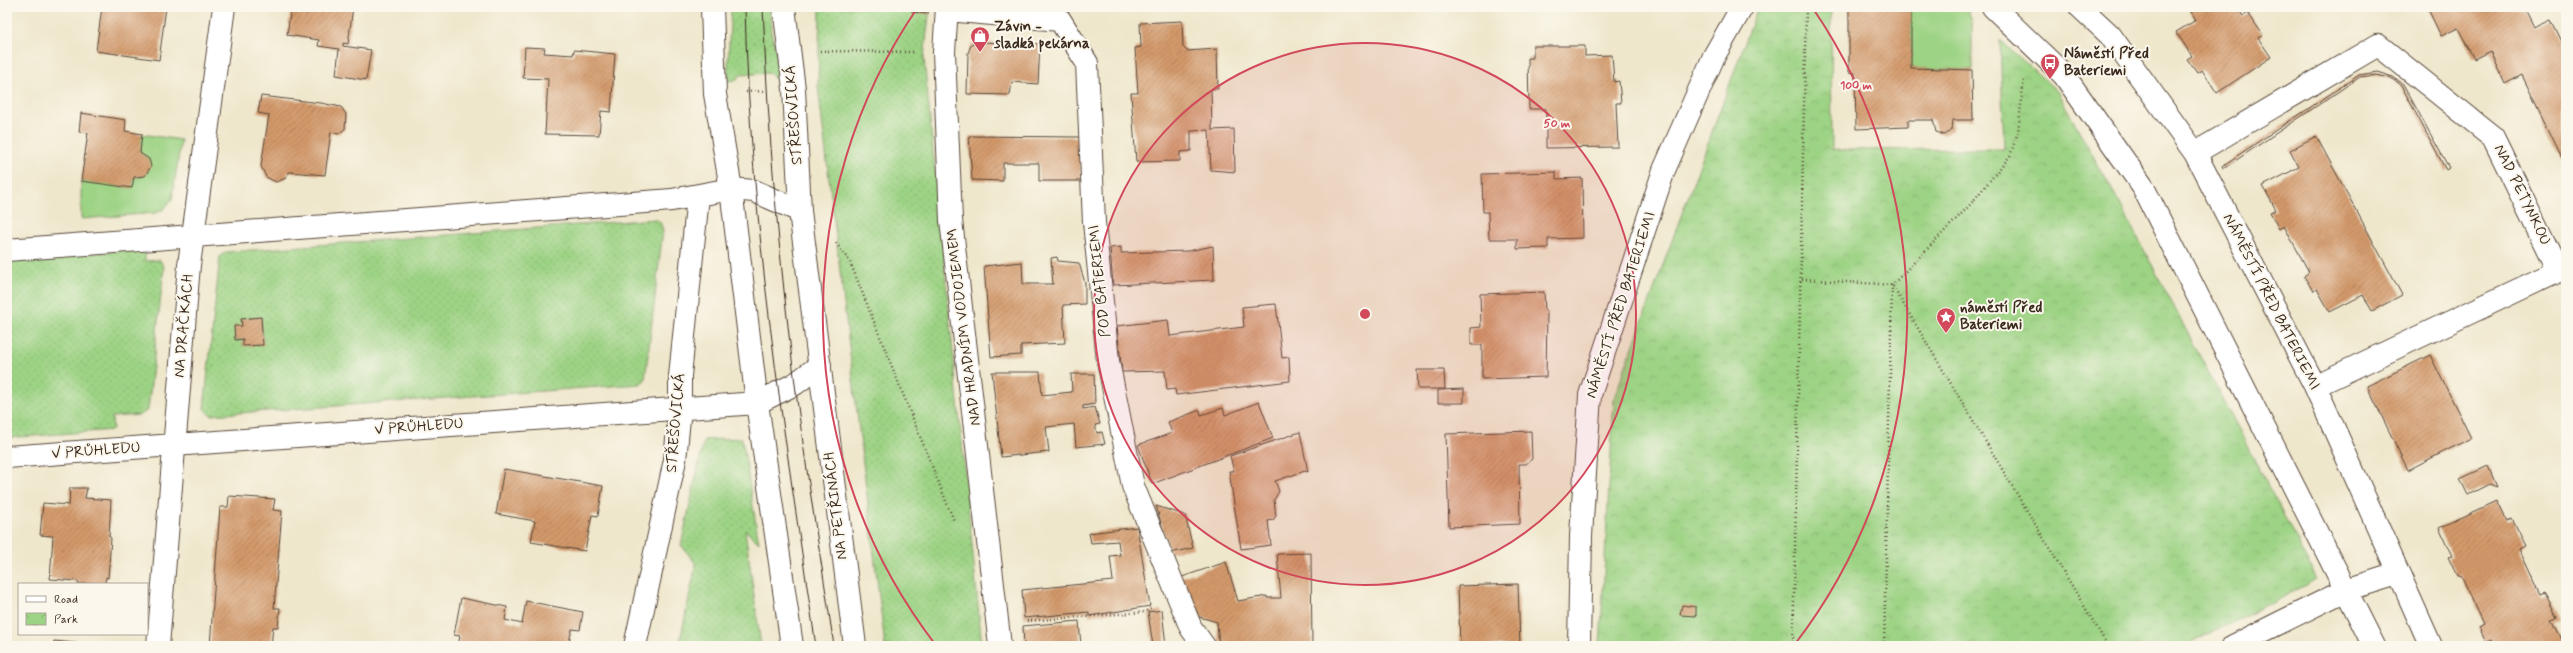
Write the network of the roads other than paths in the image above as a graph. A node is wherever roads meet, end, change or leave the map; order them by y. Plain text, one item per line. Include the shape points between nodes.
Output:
1 (224, 7) edge
2 (712, 7) edge
3 (784, 7) edge
4 (1742, 7) edge
5 (1993, 7) edge
6 (2080, 7) edge
7 (947, 8) edge
8 (2195, 153) junction
9 (731, 189) junction
10 (698, 196) junction
11 (800, 211) junction
12 (193, 237) junction
13 (7, 250) edge
14 (820, 365) junction
15 (2315, 386) junction
16 (757, 403) junction
17 (680, 408) junction
18 (174, 445) junction
19 (7, 457) edge
20 (2397, 574) junction
21 (2346, 590) junction
22 (158, 646) edge
23 (635, 646) edge
24 (792, 646) edge
25 (856, 646) edge
26 (1000, 646) edge
27 (1204, 646) edge
28 (1579, 646) edge
29 (2233, 646) edge
30 (2374, 646) edge
31 (2431, 646) edge

1 - 12 street, NA DRAČKÁCH
2 - 9 street via 715,94
3 - 11 street, STŘEŠOVICKÁ via 794,89
4 - 28 street, NÁMĚSTÍ PŘED BATERIEMI via 1714,56 1664,170 1590,394 1581,536
5 - 21 street via 2064,75 2143,187
6 - 8 street, NÁMĚSTÍ PŘED BATERIEMI via 2110,35
7 - 26 street, NAD HRADNÍM VODOJEMEM via 944,52 951,220
7 - 27 street, POD BATERIEMI via 1060,20 1087,63 1094,222 1111,377 1133,486 1191,628
8 - 15 street, NÁMĚSTÍ PŘED BATERIEMI
8 - 15 street, NAD PETYNKOU via 2378,45 2493,137 2558,271
9 - 10 street
9 - 11 street via 754,191
9 - 16 street
10 - 12 street
10 - 17 street, STŘEŠOVICKÁ via 680,376
11 - 14 street, STŘEŠOVICKÁ
12 - 13 street
12 - 18 street, NA DRAČKÁCH
14 - 16 street, V PRŮHLEDU via 795,384
14 - 25 street, NA PETŘINÁCH
15 - 20 street, NÁMĚSTÍ PŘED BATERIEMI
16 - 17 street, V PRŮHLEDU
16 - 24 street
17 - 18 street, V PRŮHLEDU
17 - 23 street, STŘEŠOVICKÁ via 675,460
18 - 19 street, V PRŮHLEDU
18 - 22 street, NA DRAČKÁCH
20 - 21 street
20 - 31 street, NÁMĚSTÍ PŘED BATERIEMI
21 - 29 street
21 - 30 street

